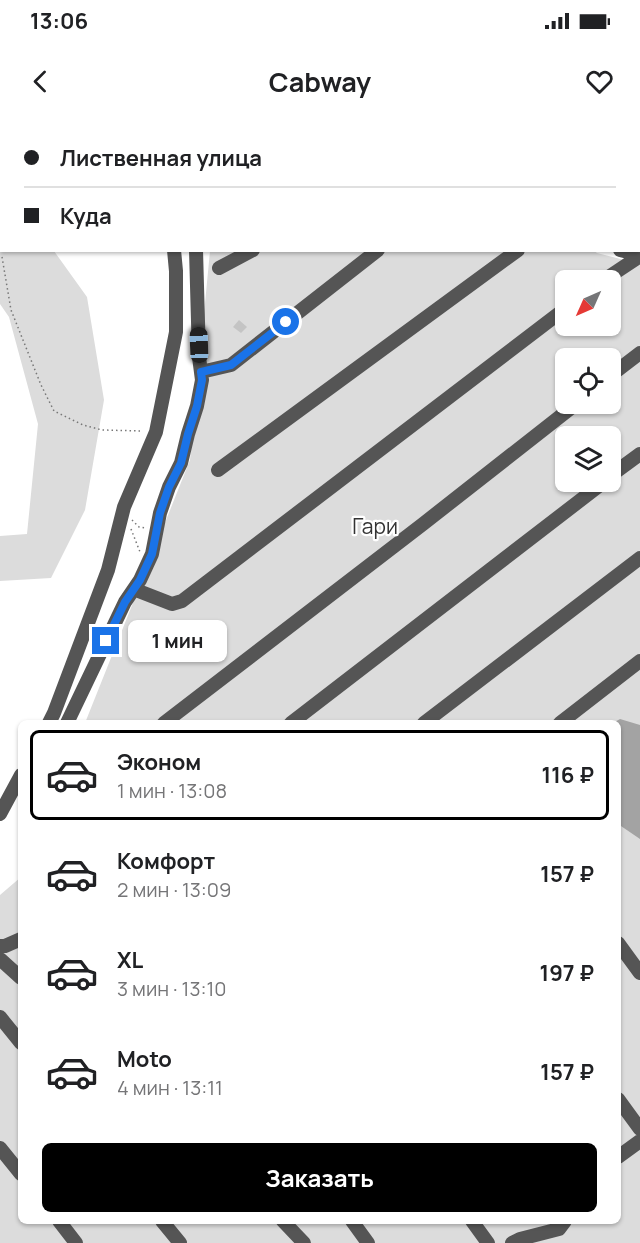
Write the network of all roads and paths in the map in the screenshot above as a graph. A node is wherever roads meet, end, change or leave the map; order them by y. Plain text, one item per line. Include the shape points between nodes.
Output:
1 (1, 252) edge
2 (174, 252) edge
3 (196, 252) edge
4 (249, 252) edge
5 (375, 252) edge
6 (515, 252) edge
7 (640, 255) edge
8 (219, 268) dead end
9 (618, 270) edge
10 (555, 316) edge
11 (640, 353) edge
12 (621, 368) edge
13 (201, 372) junction
14 (563, 414) edge
15 (156, 432) junction
16 (640, 454) edge
17 (621, 468) edge
18 (218, 470) dead end
19 (591, 492) edge
20 (123, 510) junction
21 (159, 522) junction
22 (131, 529) dead end
23 (640, 558) edge
24 (146, 567) junction
25 (136, 590) dead end
26 (640, 661) edge
27 (50, 720) edge
28 (68, 720) edge
29 (168, 720) edge
30 (295, 720) edge
31 (428, 720) edge
32 (564, 720) edge
33 (18, 781) edge
34 (0, 814) edge
35 (18, 940) edge
36 (0, 946) edge
37 (621, 947) edge
38 (0, 959) edge
39 (640, 973) edge
40 (18, 975) edge
41 (0, 1017) edge
42 (18, 1039) edge
43 (621, 1104) edge
44 (640, 1129) edge
45 (640, 1141) edge
46 (0, 1148) edge
47 (621, 1155) edge
48 (18, 1170) edge
49 (61, 1224) edge
50 (164, 1224) edge
51 (286, 1224) edge
52 (354, 1224) edge
53 (474, 1224) edge
54 (563, 1224) edge
55 (76, 1243) edge
56 (180, 1243) edge
57 (304, 1243) edge
58 (368, 1243) edge
59 (488, 1243) edge
60 (512, 1243) edge

1 - 15 path via 11,310 54,411 102,430
2 - 15 street via 176,332
3 - 13 street
4 - 8 street
5 - 13 street via 231,365
6 - 18 street
7 - 9 street
10 - 25 street via 182,601 172,604
11 - 12 street
13 - 21 street via 197,406
14 - 29 street
15 - 20 street
16 - 17 street
19 - 30 street
20 - 21 path via 139,527 150,530
20 - 27 street via 108,570
21 - 24 street
22 - 24 path
23 - 31 street
24 - 28 street
26 - 32 street
33 - 34 street
35 - 36 street
37 - 39 street
38 - 40 street
41 - 42 street
43 - 44 street
45 - 47 street
46 - 48 street
49 - 55 street
50 - 56 street
51 - 57 street
52 - 58 street
53 - 59 street
54 - 60 street via 559,1229

